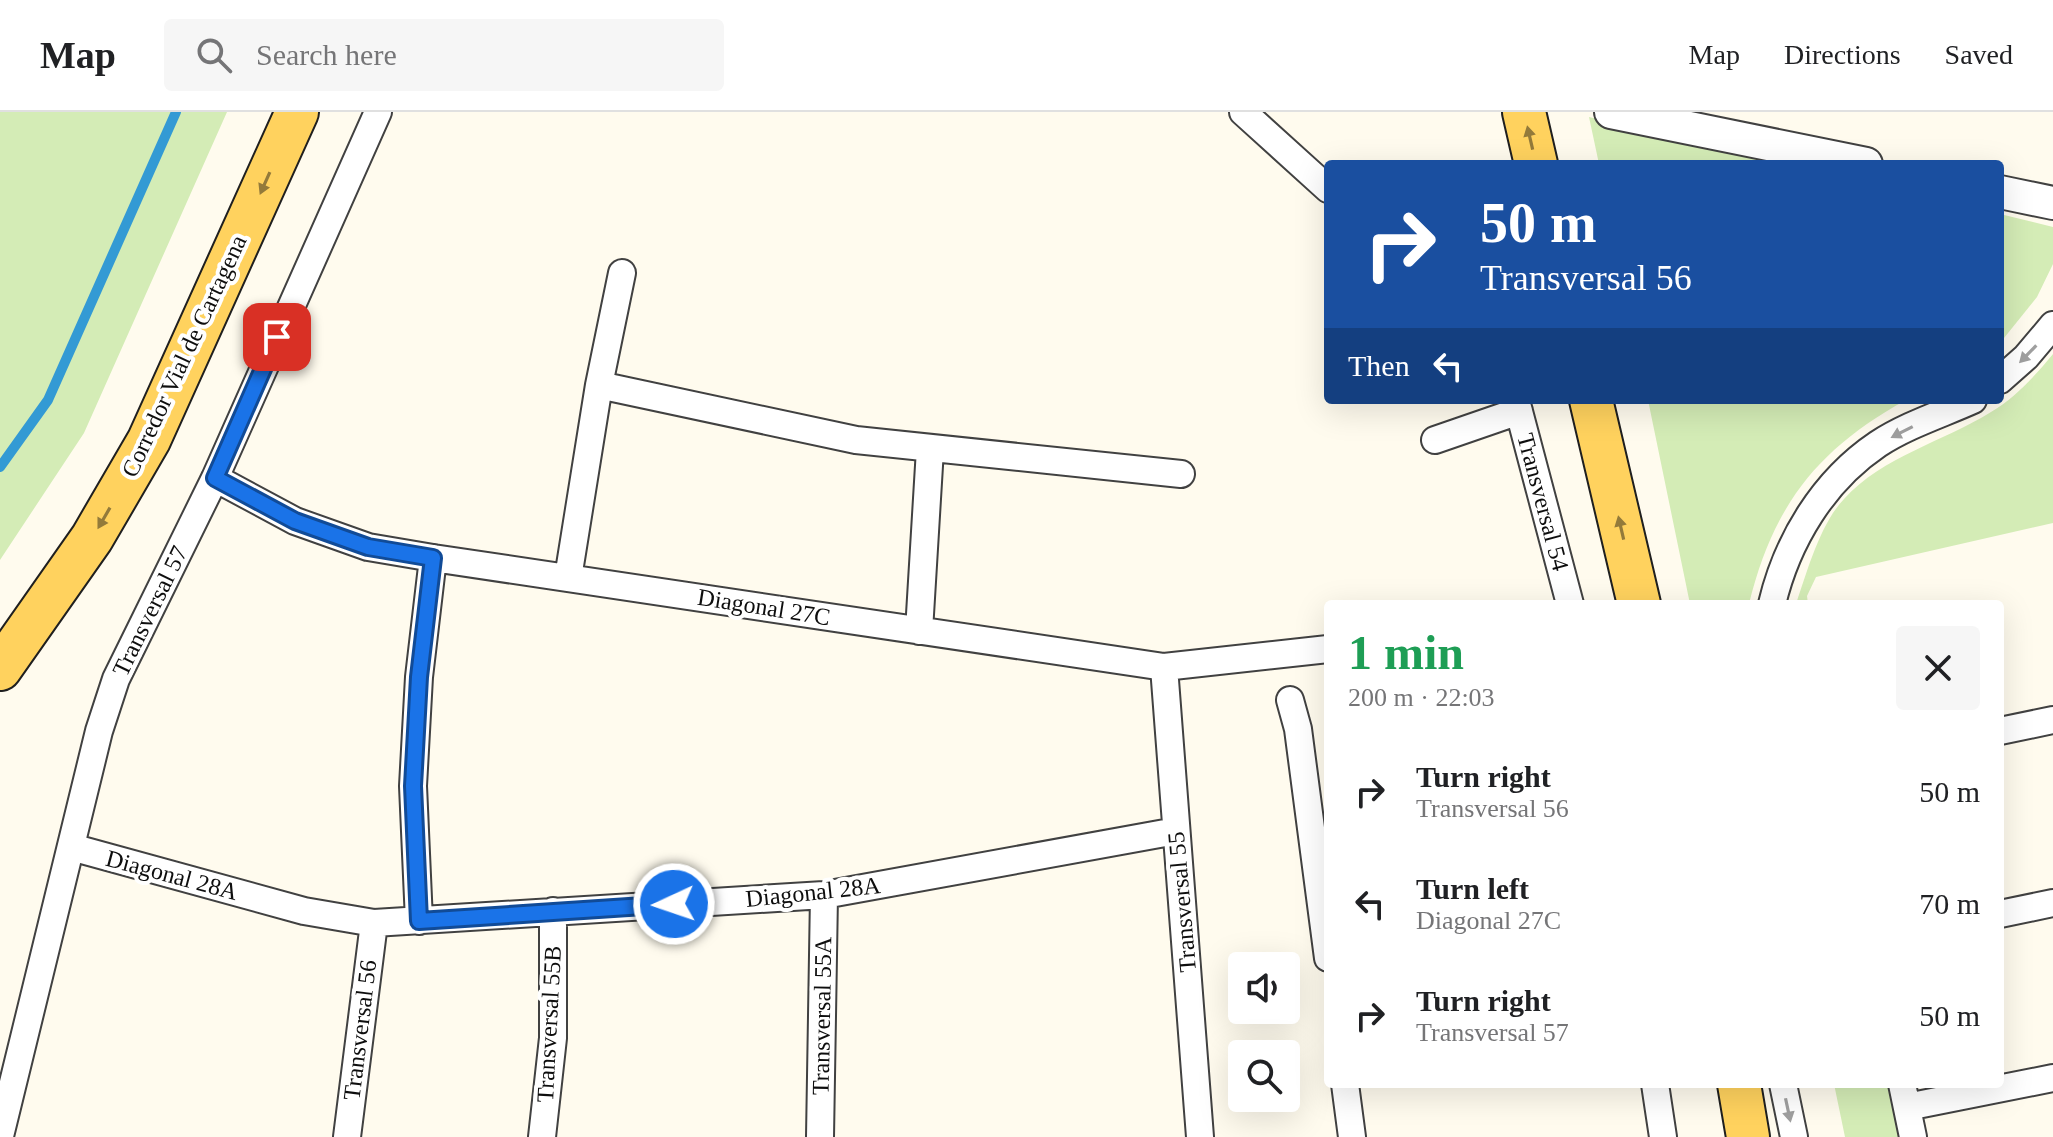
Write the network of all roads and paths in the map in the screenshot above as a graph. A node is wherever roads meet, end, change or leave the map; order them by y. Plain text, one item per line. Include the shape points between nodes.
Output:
1 (297, 112) edge
2 (378, 112) edge
3 (1243, 112) edge
4 (1524, 112) edge
5 (1611, 112) edge
6 (1535, 160) edge
7 (1846, 160) edge
8 (1324, 185) edge
9 (2004, 193) edge
10 (2053, 203) edge
11 (622, 273) dead end
12 (2053, 325) edge
13 (2004, 376) edge
14 (599, 385) junction
15 (1592, 404) edge
16 (1964, 404) edge
17 (1518, 405) edge
18 (1435, 440) dead end
19 (930, 449) junction
20 (1181, 474) dead end
21 (215, 478) junction
22 (433, 558) junction
23 (568, 578) junction
24 (1569, 600) edge
25 (1638, 600) edge
26 (1773, 600) edge
27 (919, 631) junction
28 (1324, 650) edge
29 (8, 657) edge
30 (1165, 678) junction
31 (1290, 700) dead end
32 (2053, 720) edge
33 (2004, 730) edge
34 (1176, 831) junction
35 (71, 847) junction
36 (824, 895) junction
37 (2053, 903) edge
38 (553, 911) junction
39 (2004, 913) edge
40 (419, 921) junction
41 (374, 923) junction
42 (1324, 927) edge
43 (2053, 1078) edge
44 (2004, 1084) edge
45 (1346, 1088) edge
46 (1656, 1088) edge
47 (1740, 1088) edge
48 (1784, 1088) edge
49 (1970, 1088) edge
50 (1904, 1096) edge
51 (0, 1136) edge
52 (347, 1137) edge
53 (542, 1137) edge
54 (820, 1137) edge
55 (1200, 1137) edge
56 (1352, 1137) edge
57 (1663, 1137) edge
58 (1748, 1137) edge
59 (1794, 1137) edge
60 (1913, 1137) edge

1 -> 29 main road, Corredor Vial de Cartagena via 149,440 92,538
2 - 21 street, Transversal 57
3 - 8 street
6 -> 4 main road
5 - 7 street
9 - 10 street
11 - 14 street
12 -> 13 street
14 - 19 street via 856,440
14 - 23 street
25 -> 15 main road
16 -> 26 street via 1878,444 1846,471 1800,526
17 - 18 street
17 - 24 street, Transversal 54
19 - 20 street
19 - 27 street
21 - 22 street, Diagonal 27C via 295,521 368,547
21 - 35 street, Transversal 57 via 116,679
22 - 23 street, Diagonal 27C
22 - 40 street via 413,786
23 - 27 street, Diagonal 27C
27 - 30 street, Diagonal 27C
28 - 30 street, Diagonal 27C
30 - 34 street, Transversal 55
31 - 42 street
32 - 33 street
34 - 36 street, Diagonal 28A
34 - 55 street, Transversal 55
35 - 41 street, Diagonal 28A via 304,911
35 - 51 street, Transversal 57
36 - 38 street, Diagonal 28A
36 - 54 street, Transversal 55A
37 - 39 street
38 - 40 street, Diagonal 28A
38 - 53 street, Transversal 55B via 553,1038
40 - 41 street, Diagonal 28A
41 - 52 street, Transversal 56
43 - 44 street
45 - 56 street
46 - 57 street
47 - 58 main road
48 -> 59 street
49 - 50 street
50 - 60 street

